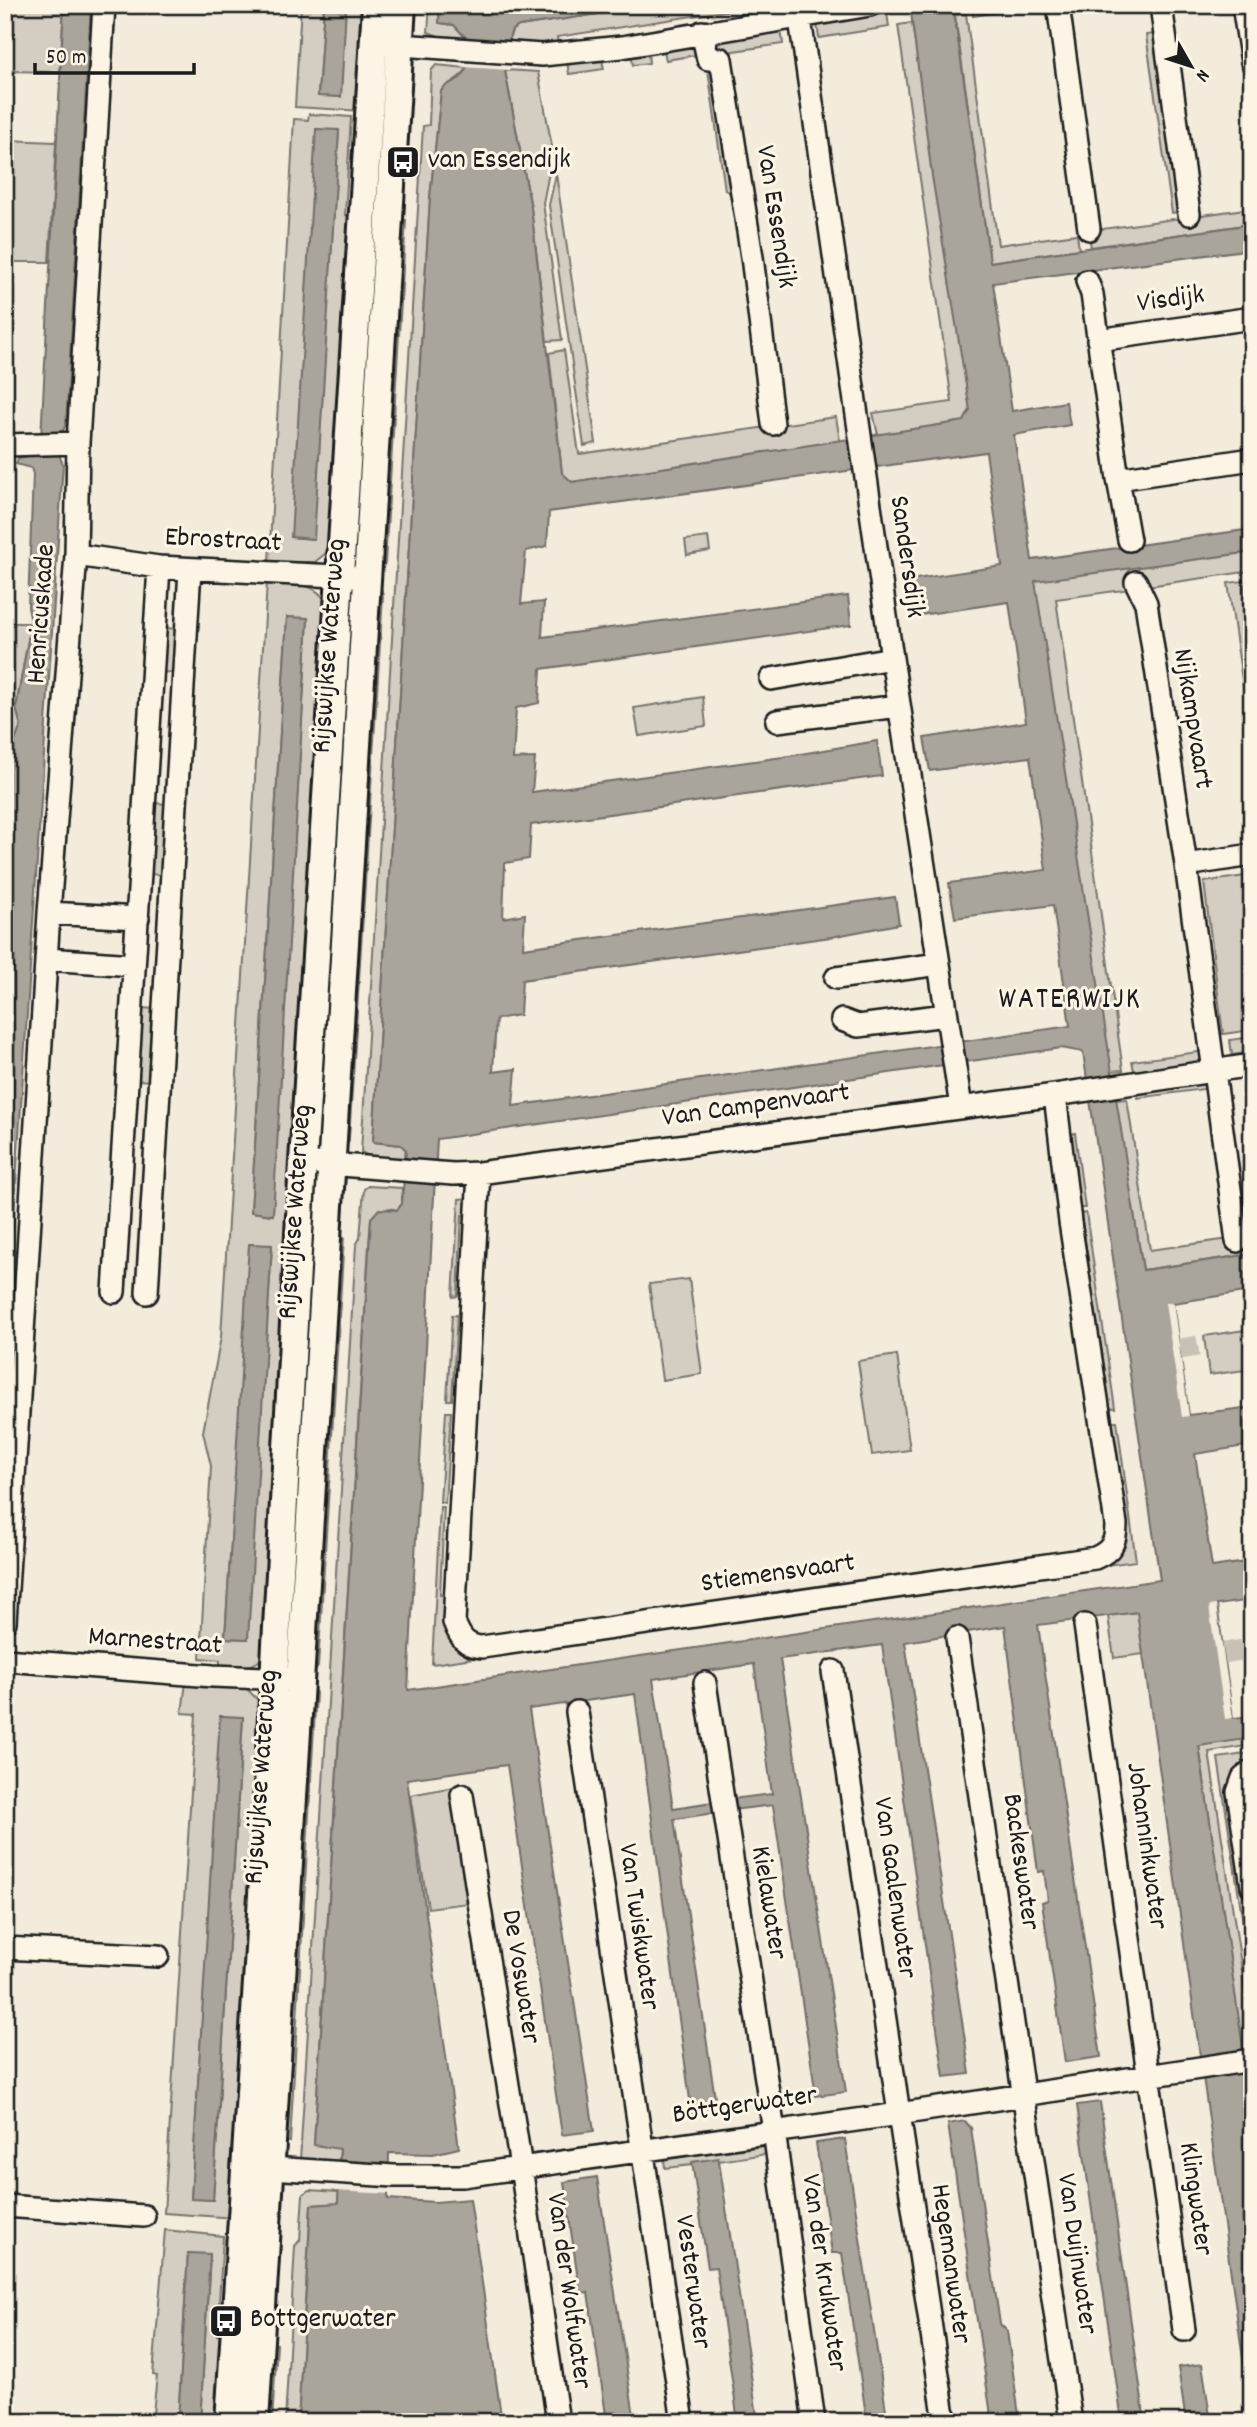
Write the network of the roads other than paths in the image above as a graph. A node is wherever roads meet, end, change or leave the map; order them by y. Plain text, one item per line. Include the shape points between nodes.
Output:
1 (104, 5) edge
2 (376, 5) edge
3 (402, 5) edge
4 (870, 5) edge
5 (1058, 5) edge
6 (1161, 5) edge
7 (1243, 5) edge
8 (799, 10) edge
9 (702, 32) junction
10 (373, 43) junction
11 (400, 45) junction
12 (1252, 62) edge
13 (1189, 214) dead end
14 (1089, 229) dead end
15 (1087, 281) dead end
16 (1252, 318) edge
17 (1098, 340) junction
18 (773, 424) dead end
19 (69, 444) junction
20 (5, 445) edge
21 (1252, 459) edge
22 (1118, 479) junction
23 (1129, 541) dead end
24 (76, 555) junction
25 (159, 567) junction
26 (190, 569) junction
27 (340, 576) junction
28 (367, 578) junction
29 (1136, 582) dead end
30 (892, 658) junction
31 (771, 679) dead end
32 (899, 706) junction
33 (777, 721) dead end
34 (1252, 855) edge
35 (1186, 865) junction
36 (49, 914) junction
37 (138, 918) junction
38 (135, 941) junction
39 (167, 943) junction
40 (46, 959) junction
41 (939, 964) junction
42 (134, 965) junction
43 (836, 978) dead end
44 (842, 1020) dead end
45 (948, 1024) junction
46 (1252, 1065) edge
47 (1214, 1071) junction
48 (1055, 1095) junction
49 (961, 1107) junction
50 (303, 1163) junction
51 (332, 1164) junction
52 (468, 1173) junction
53 (119, 1223) junction
54 (151, 1224) junction
55 (1237, 1241) dead end
56 (114, 1292) dead end
57 (147, 1293) dead end
58 (5, 1622) edge
59 (1085, 1625) dead end
60 (957, 1638) dead end
61 (5, 1660) edge
62 (833, 1671) dead end
63 (273, 1677) junction
64 (301, 1680) junction
65 (705, 1683) dead end
66 (577, 1712) dead end
67 (1252, 1772) edge
68 (462, 1795) dead end
69 (1252, 1886) edge
70 (5, 1948) edge
71 (158, 1956) dead end
72 (1252, 2060) edge
73 (1149, 2076) junction
74 (1025, 2095) junction
75 (899, 2114) junction
76 (774, 2132) junction
77 (643, 2150) junction
78 (244, 2166) junction
79 (271, 2168) junction
80 (521, 2168) junction
81 (5, 2206) edge
82 (144, 2216) dead end
83 (1184, 2330) dead end
84 (229, 2422) edge
85 (255, 2422) edge
86 (558, 2422) edge
87 (683, 2422) edge
88 (814, 2422) edge
89 (945, 2422) edge
90 (1071, 2422) edge

1 - 19 street, Henricuskade
2 - 10 main road, Rijswijkse Waterweg
3 - 11 main road, Rijswijkse Waterweg
4 - 8 street
5 - 14 street
6 - 13 street
7 - 12 street
8 - 9 street
8 - 30 street, Sandersdijk
9 - 11 street via 563,54
9 - 18 street, Van Essendijk via 708,59 721,59
10 - 11 street
10 - 27 main road, Rijswijkse Waterweg
11 - 28 main road, Rijswijkse Waterweg
15 - 17 street
16 - 17 street, Visdijk
17 - 22 street
19 - 20 street
19 - 24 street, Henricuskade
21 - 22 street
22 - 23 street
24 - 25 street, Ebrostraat
24 - 36 street, Henricuskade
25 - 26 street, Ebrostraat
25 - 37 street
26 - 27 street, Ebrostraat
26 - 39 street
27 - 28 street, Ebrostraat
27 - 50 main road, Rijswijkse Waterweg
28 - 51 main road, Rijswijkse Waterweg
29 - 35 street, Nijkampvaart via 1146,603
30 - 31 street
30 - 32 street, Sandersdijk
32 - 33 street
32 - 41 street, Sandersdijk
34 - 35 street
35 - 47 street, Nijkampvaart
36 - 37 street
36 - 40 street, Henricuskade
37 - 38 street
38 - 39 street
38 - 42 street
39 - 54 street
40 - 42 street
40 - 58 street, Henricuskade
41 - 43 street
41 - 45 street, Sandersdijk
42 - 53 street
44 - 45 street via 858,1026
45 - 49 street, Sandersdijk
46 - 47 street, Van Campenvaart
47 - 48 street, Van Campenvaart
47 - 55 street
48 - 49 street, Van Campenvaart
48 - 52 street, Stiemensvaart via 1116,1524 1112,1548 1096,1558 482,1647 467,1644 454,1622
49 - 52 street, Van Campenvaart
50 - 51 street, Van Campenvaart
50 - 63 main road, Rijswijkse Waterweg
51 - 52 street, Van Campenvaart
51 - 64 main road, Rijswijkse Waterweg
53 - 54 street
53 - 56 street
54 - 57 street
59 - 73 street, Johanninkwater
60 - 74 street, Backeswater
61 - 63 street, Marnestraat
62 - 75 street, Van Gaalenwater
63 - 64 street, Marnestraat
63 - 78 main road, Rijswijkse Waterweg
64 - 79 main road, Rijswijkse Waterweg
65 - 76 street, Kielawater
66 - 77 street, Van Twiskwater
67 - 69 street via 1242,1778 1238,1792
68 - 80 street, De Voswater
70 - 71 street
72 - 73 street, Böttgerwater
73 - 74 street, Böttgerwater
73 - 83 street, Klingwater
74 - 75 street, Böttgerwater
74 - 90 street, Van Duijnwater
75 - 76 street, Böttgerwater
75 - 89 street, Hegemanwater
76 - 77 street, Böttgerwater
76 - 88 street, Van der Krukwater
77 - 80 street, Böttgerwater
77 - 87 street, Vesterwater
78 - 79 street, Böttgerwater
78 - 84 main road, Rijswijkse Waterweg
79 - 80 street, Böttgerwater via 453,2177
79 - 85 main road, Rijswijkse Waterweg
80 - 86 street, Van der Wolfwater
81 - 82 street

